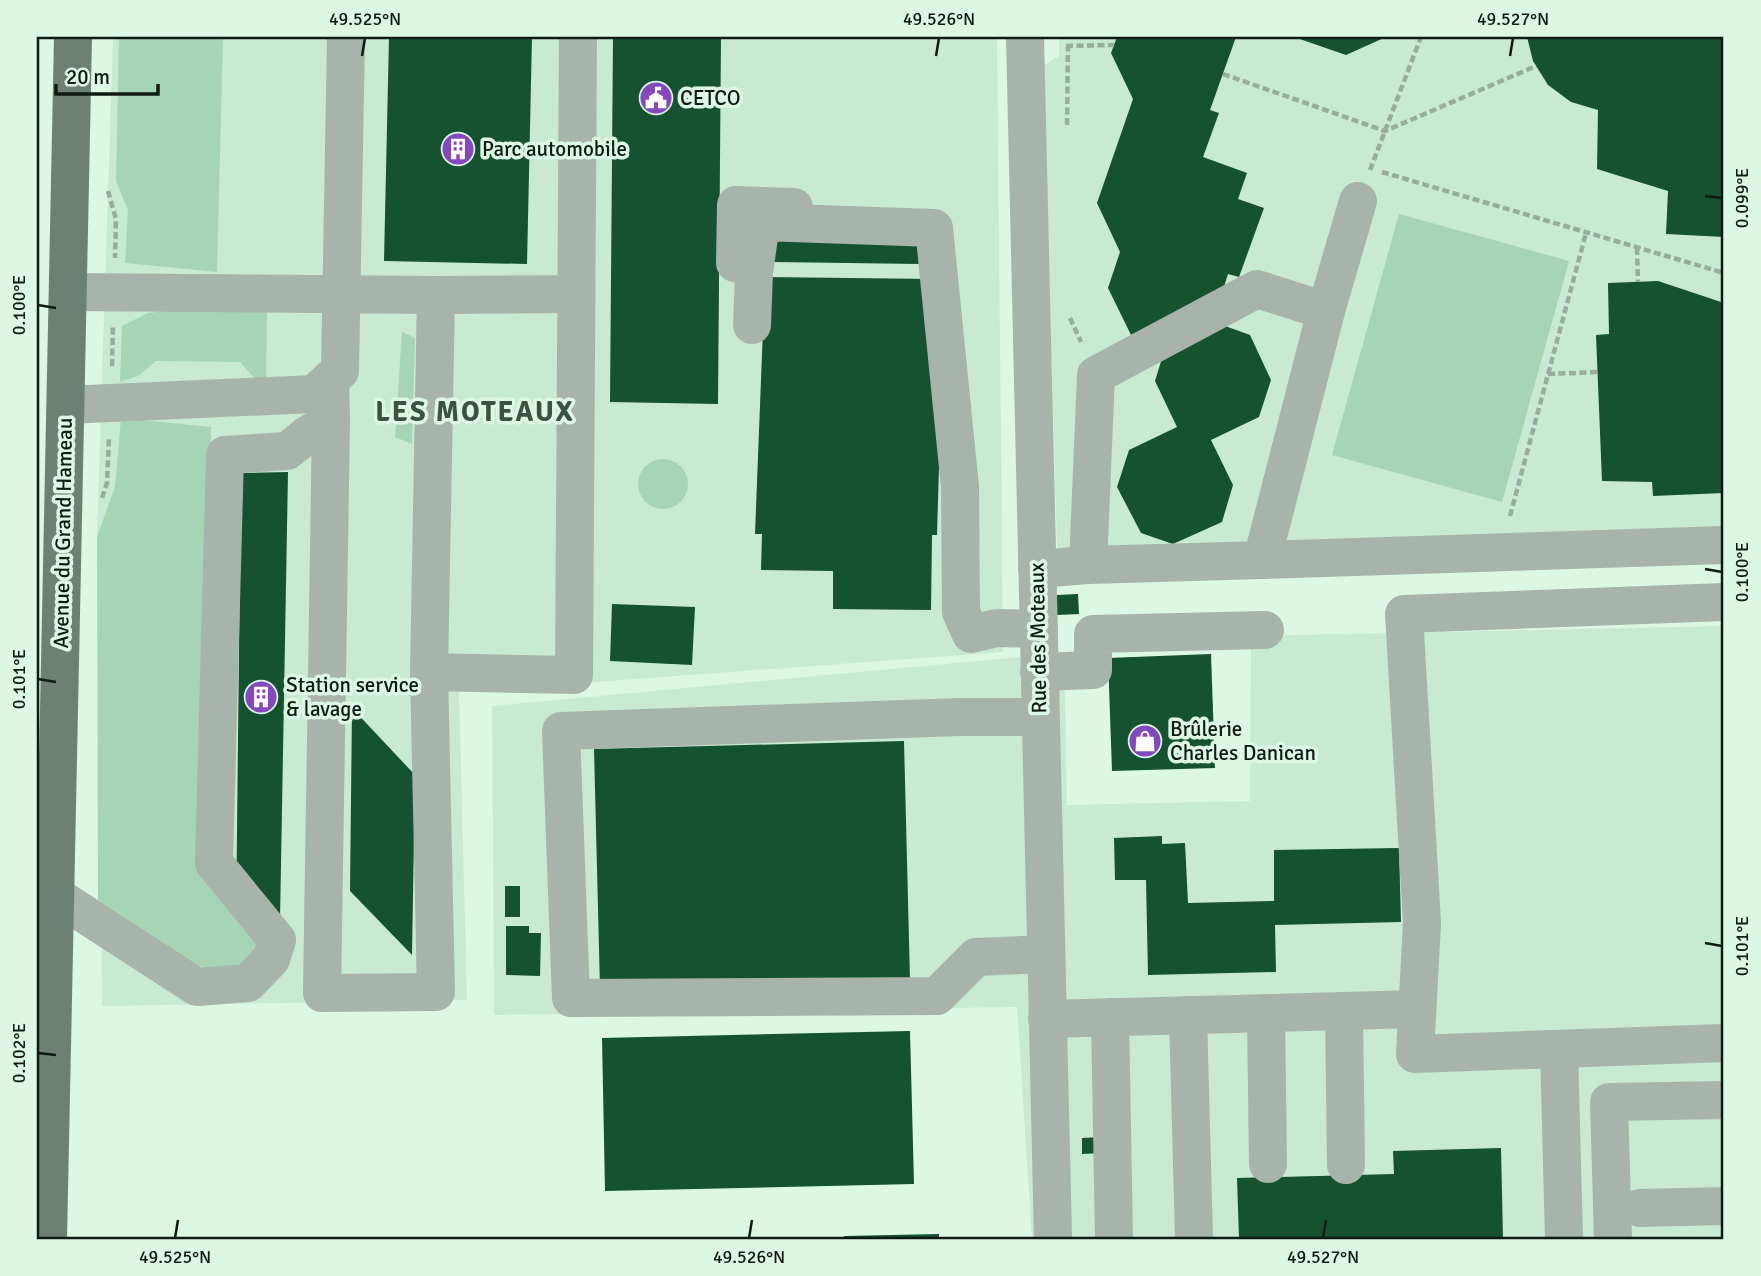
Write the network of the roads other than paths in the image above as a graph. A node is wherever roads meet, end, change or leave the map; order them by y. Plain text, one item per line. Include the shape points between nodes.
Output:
1 (73, 37) edge
2 (346, 37) edge
3 (578, 37) edge
4 (1025, 41) edge
5 (1364, 185) road end
6 (68, 292) junction
7 (342, 294) junction
8 (575, 294) junction
9 (436, 295) junction
10 (1326, 311) junction
11 (743, 321) dead end
12 (330, 379) junction
13 (66, 405) junction
14 (331, 421) junction
15 (1724, 545) edge
16 (1262, 560) junction
17 (1088, 565) junction
18 (1037, 569) junction
19 (1724, 602) edge
20 (1039, 629) junction
21 (1265, 630) dead end
22 (429, 672) junction
23 (1039, 672) junction
24 (1039, 717) junction
25 (55, 895) junction
26 (1045, 954) junction
27 (1417, 1009) junction
28 (1344, 1010) junction
29 (1266, 1013) junction
30 (1188, 1015) junction
31 (1110, 1017) junction
32 (1047, 1019) junction
33 (1724, 1043) edge
34 (1559, 1049) junction
35 (1724, 1100) edge
36 (1268, 1164) dead end
37 (1346, 1165) dead end
38 (1724, 1206) edge
39 (1640, 1208) dead end
40 (48, 1239) edge
41 (1053, 1239) edge
42 (1114, 1239) edge
43 (1194, 1239) edge
44 (1563, 1239) edge
45 (1613, 1239) edge

1 - 6 main road, Avenue du Grand Hameau
2 - 7 street
3 - 8 street
4 - 18 street, Rue des Moteaux
5 - 10 street
6 - 7 street
6 - 13 main road, Avenue du Grand Hameau
7 - 9 street
7 - 12 street via 340,371
8 - 9 street
8 - 22 street via 573,675
9 - 22 street
10 - 16 street
10 - 17 street via 1257,289 1096,374
11 - 20 street via 736,205 933,210 949,216 973,481 976,621 997,628
12 - 13 street via 314,394
12 - 14 street
13 - 25 main road, Avenue du Grand Hameau
14 - 22 street via 322,993 436,992
14 - 25 street via 287,451 225,455 214,863 277,940 271,959 248,983 197,987
15 - 16 street
16 - 17 street
17 - 18 street
18 - 20 street, Rue des Moteaux
19 - 27 street via 1404,614 1422,923
20 - 23 street, Rue des Moteaux
21 - 23 street via 1093,634 1093,670
23 - 24 street, Rue des Moteaux
24 - 26 street, Rue des Moteaux
24 - 26 street via 561,732 571,998 937,996 976,957
25 - 40 main road, Avenue du Grand Hameau
26 - 32 street, Rue des Moteaux
27 - 28 street
27 - 34 street via 1415,1054
28 - 29 street
28 - 37 street
29 - 30 street
29 - 36 street
30 - 31 street
30 - 43 street
31 - 32 street
31 - 42 street
32 - 41 street, Rue des Moteaux
33 - 34 street
34 - 44 street
35 - 45 street via 1609,1102
38 - 39 street

